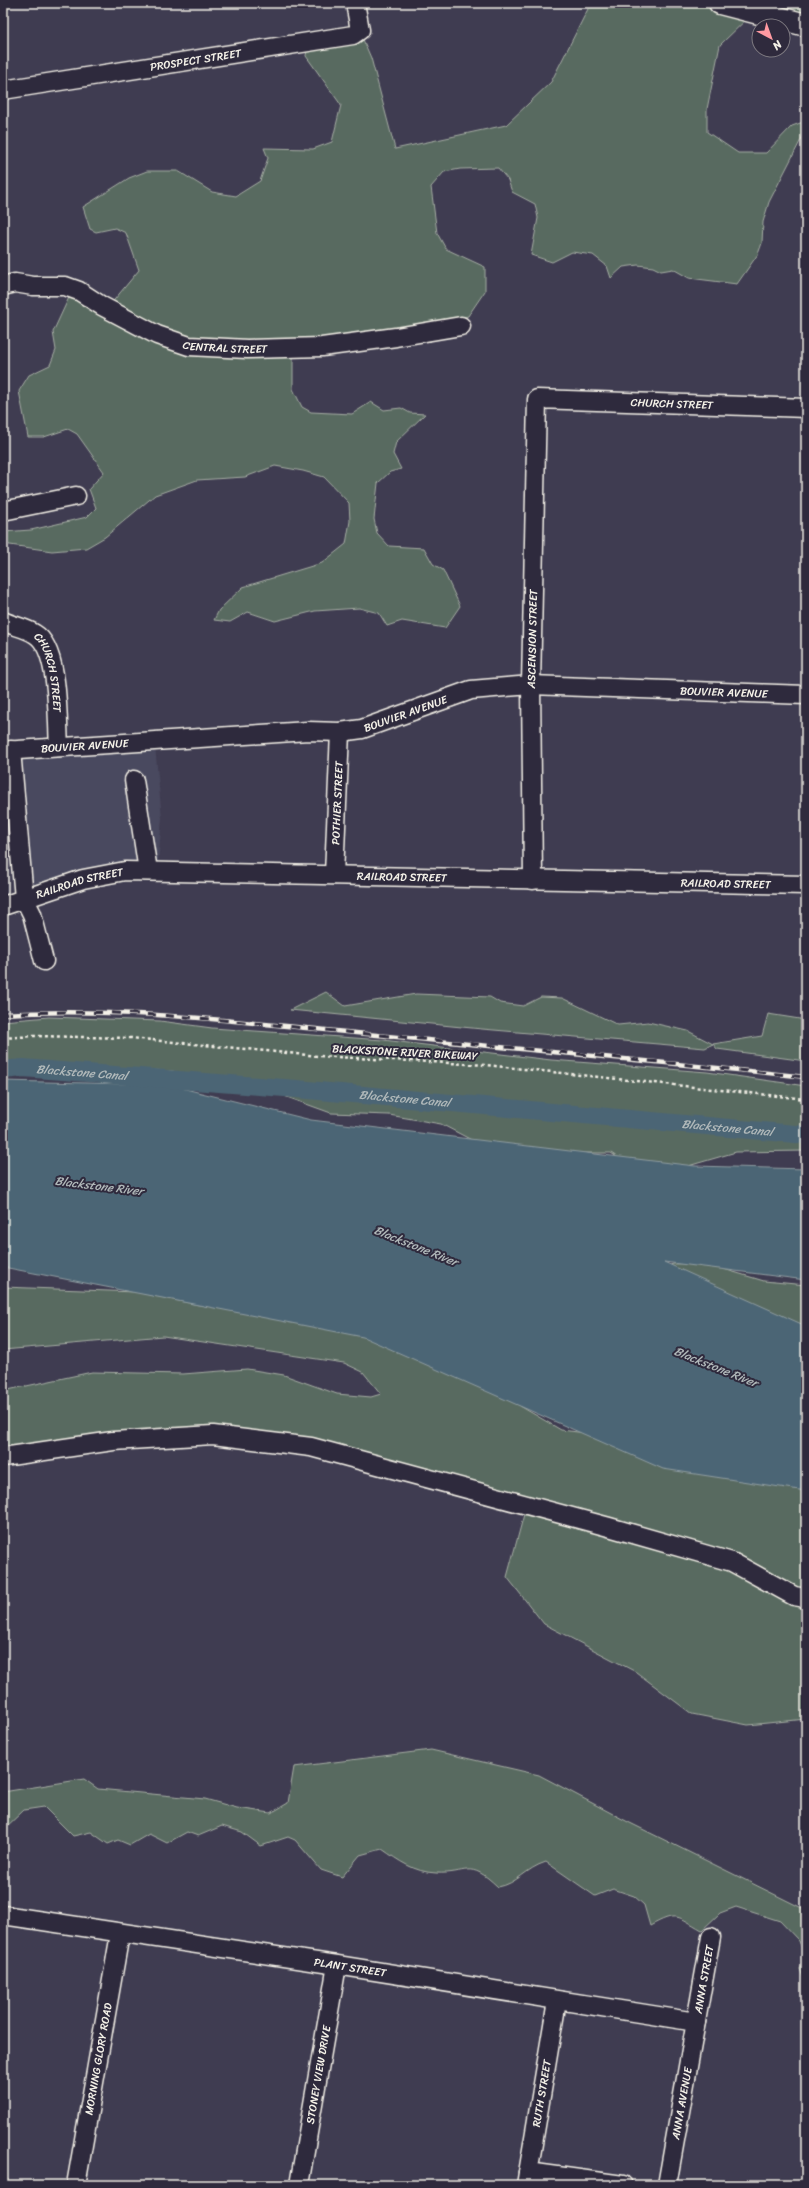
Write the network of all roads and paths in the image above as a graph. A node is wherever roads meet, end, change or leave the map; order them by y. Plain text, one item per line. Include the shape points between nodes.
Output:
1 (355, 3) edge
2 (720, 3) edge
3 (806, 25) edge
4 (3, 90) edge
5 (3, 286) edge
6 (461, 326) dead end
7 (537, 399) joint
8 (806, 408) edge
9 (76, 496) dead end
10 (3, 511) edge
11 (3, 622) edge
12 (531, 685) junction
13 (806, 695) edge
14 (340, 732) junction
15 (59, 747) junction
16 (7, 751) edge
17 (134, 780) dead end
18 (148, 871) junction
19 (334, 875) junction
20 (533, 880) junction
21 (806, 885) edge
22 (24, 898) junction
23 (3, 906) edge
24 (44, 961) dead end
25 (3, 1038) edge
26 (806, 1099) edge
27 (3, 1457) edge
28 (806, 1598) edge
29 (3, 1915) edge
30 (120, 1934) junction
31 (711, 1937) dead end
32 (337, 1965) junction
33 (557, 2001) junction
34 (696, 2022) junction
35 (527, 2178) edge
36 (76, 2185) edge
37 (300, 2185) edge
38 (623, 2185) edge
39 (667, 2185) edge

1 - 4 street, PROSPECT STREET via 360,30 353,35
2 - 3 main road
5 - 6 street, CENTRAL STREET via 66,286 157,335 189,346 247,349 322,347
7 - 8 street, CHURCH STREET
7 - 12 street, ASCENSION STREET
9 - 10 street
11 - 15 street, CHURCH STREET via 36,634 47,648 54,671
12 - 13 street, BOUVIER AVENUE
12 - 14 street, BOUVIER AVENUE via 471,690 382,723
12 - 20 street, ASCENSION STREET
14 - 15 street, BOUVIER AVENUE via 308,731
14 - 19 street, POTHIER STREET
15 - 16 street, BOUVIER AVENUE
16 - 22 street
17 - 18 street
18 - 19 street, RAILROAD STREET
18 - 22 street, RAILROAD STREET via 125,870 83,879
19 - 20 street, RAILROAD STREET
20 - 21 street, RAILROAD STREET
22 - 23 street, RAILROAD STREET
22 - 24 street via 32,914
25 - 26 path, BLACKSTONE RIVER BIKEWAY via 131,1038 318,1056 486,1065
27 - 28 street via 113,1441 213,1436 311,1447 732,1562 794,1596
29 - 30 street, PLANT STREET
30 - 32 street, PLANT STREET
30 - 36 street, MORNING GLORY ROAD
31 - 34 street, ANNA STREET
32 - 33 street, PLANT STREET
32 - 37 street, STONEY VIEW DRIVE
33 - 34 street, PLANT STREET
33 - 35 street, RUTH STREET
34 - 39 street, ANNA AVENUE
35 - 38 street

